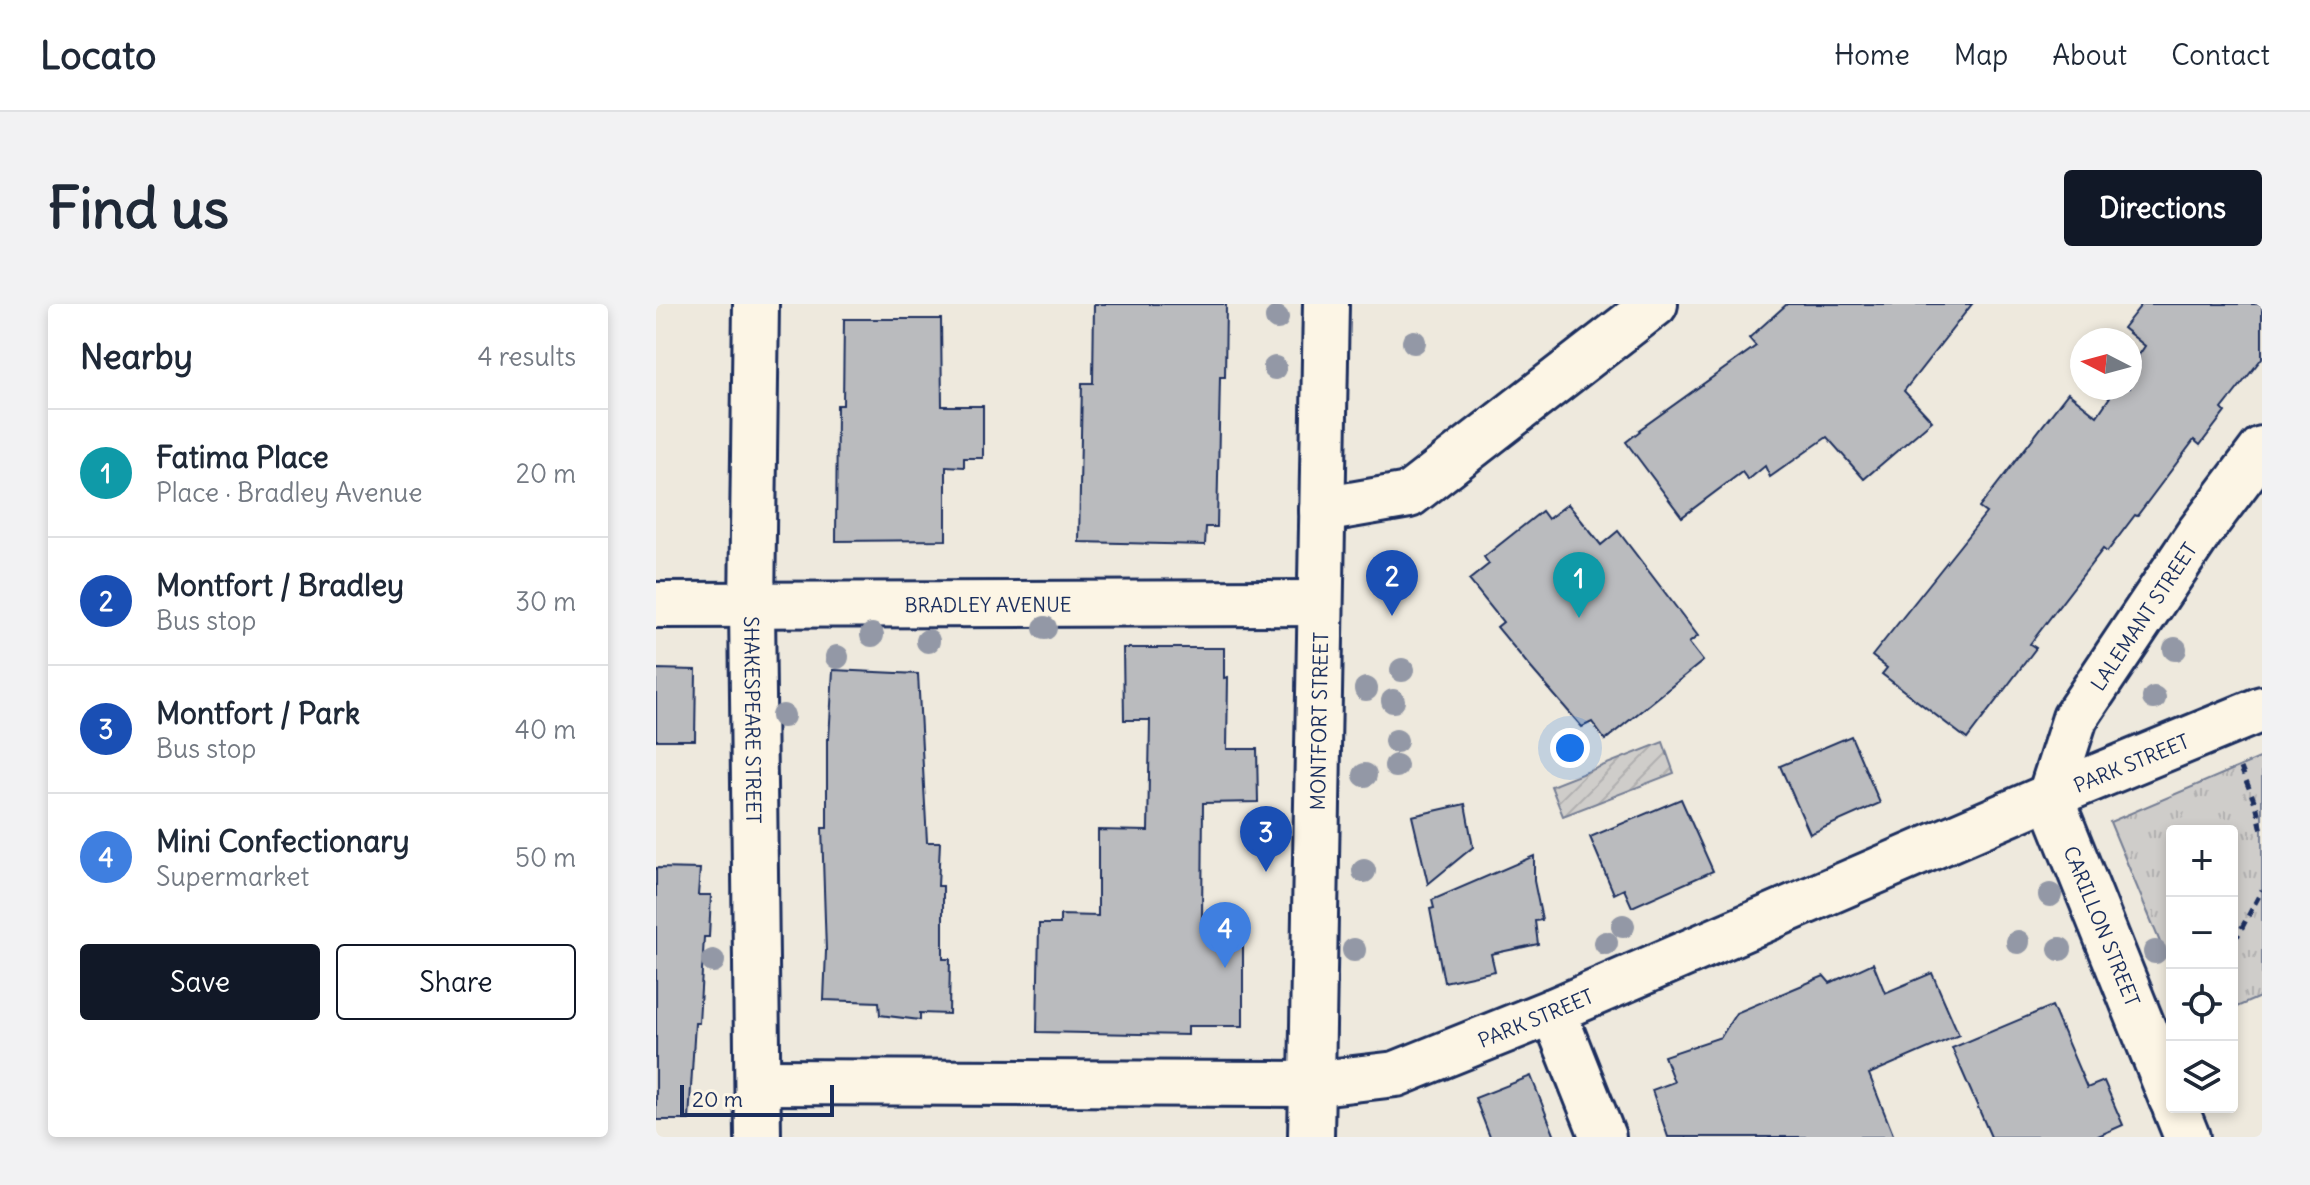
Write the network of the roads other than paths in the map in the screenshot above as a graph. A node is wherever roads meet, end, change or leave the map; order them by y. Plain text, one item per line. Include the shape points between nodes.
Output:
1 (756, 304) edge
2 (1326, 304) edge
3 (1655, 304) edge
4 (2262, 449) edge
5 (1322, 510) junction
6 (1320, 603) junction
7 (656, 605) edge
8 (752, 607) junction
9 (2262, 709) edge
10 (2050, 796) junction
11 (1553, 1011) junction
12 (759, 1082) junction
13 (1311, 1084) junction
14 (2166, 1085) edge
15 (2177, 1113) edge
16 (758, 1137) edge
17 (1311, 1137) edge
18 (1603, 1137) edge
19 (2187, 1137) edge

1 - 8 street, SHAKESPEARE STREET
2 - 5 street, MONTFORT STREET
3 - 5 street via 1409,495
4 - 10 street, LALEMANT STREET via 2075,718
5 - 6 street, MONTFORT STREET
6 - 8 street, BRADLEY AVENUE
6 - 13 street, MONTFORT STREET
7 - 8 street, BRADLEY AVENUE
8 - 12 street, SHAKESPEARE STREET
9 - 10 street, PARK STREET
10 - 11 street, PARK STREET
10 - 14 street, CARILLON STREET
11 - 13 street, PARK STREET via 1396,1074
11 - 18 street
12 - 13 street, PARK STREET
12 - 16 street, SHAKESPEARE STREET
13 - 17 street, MONTFORT STREET
15 - 19 street

